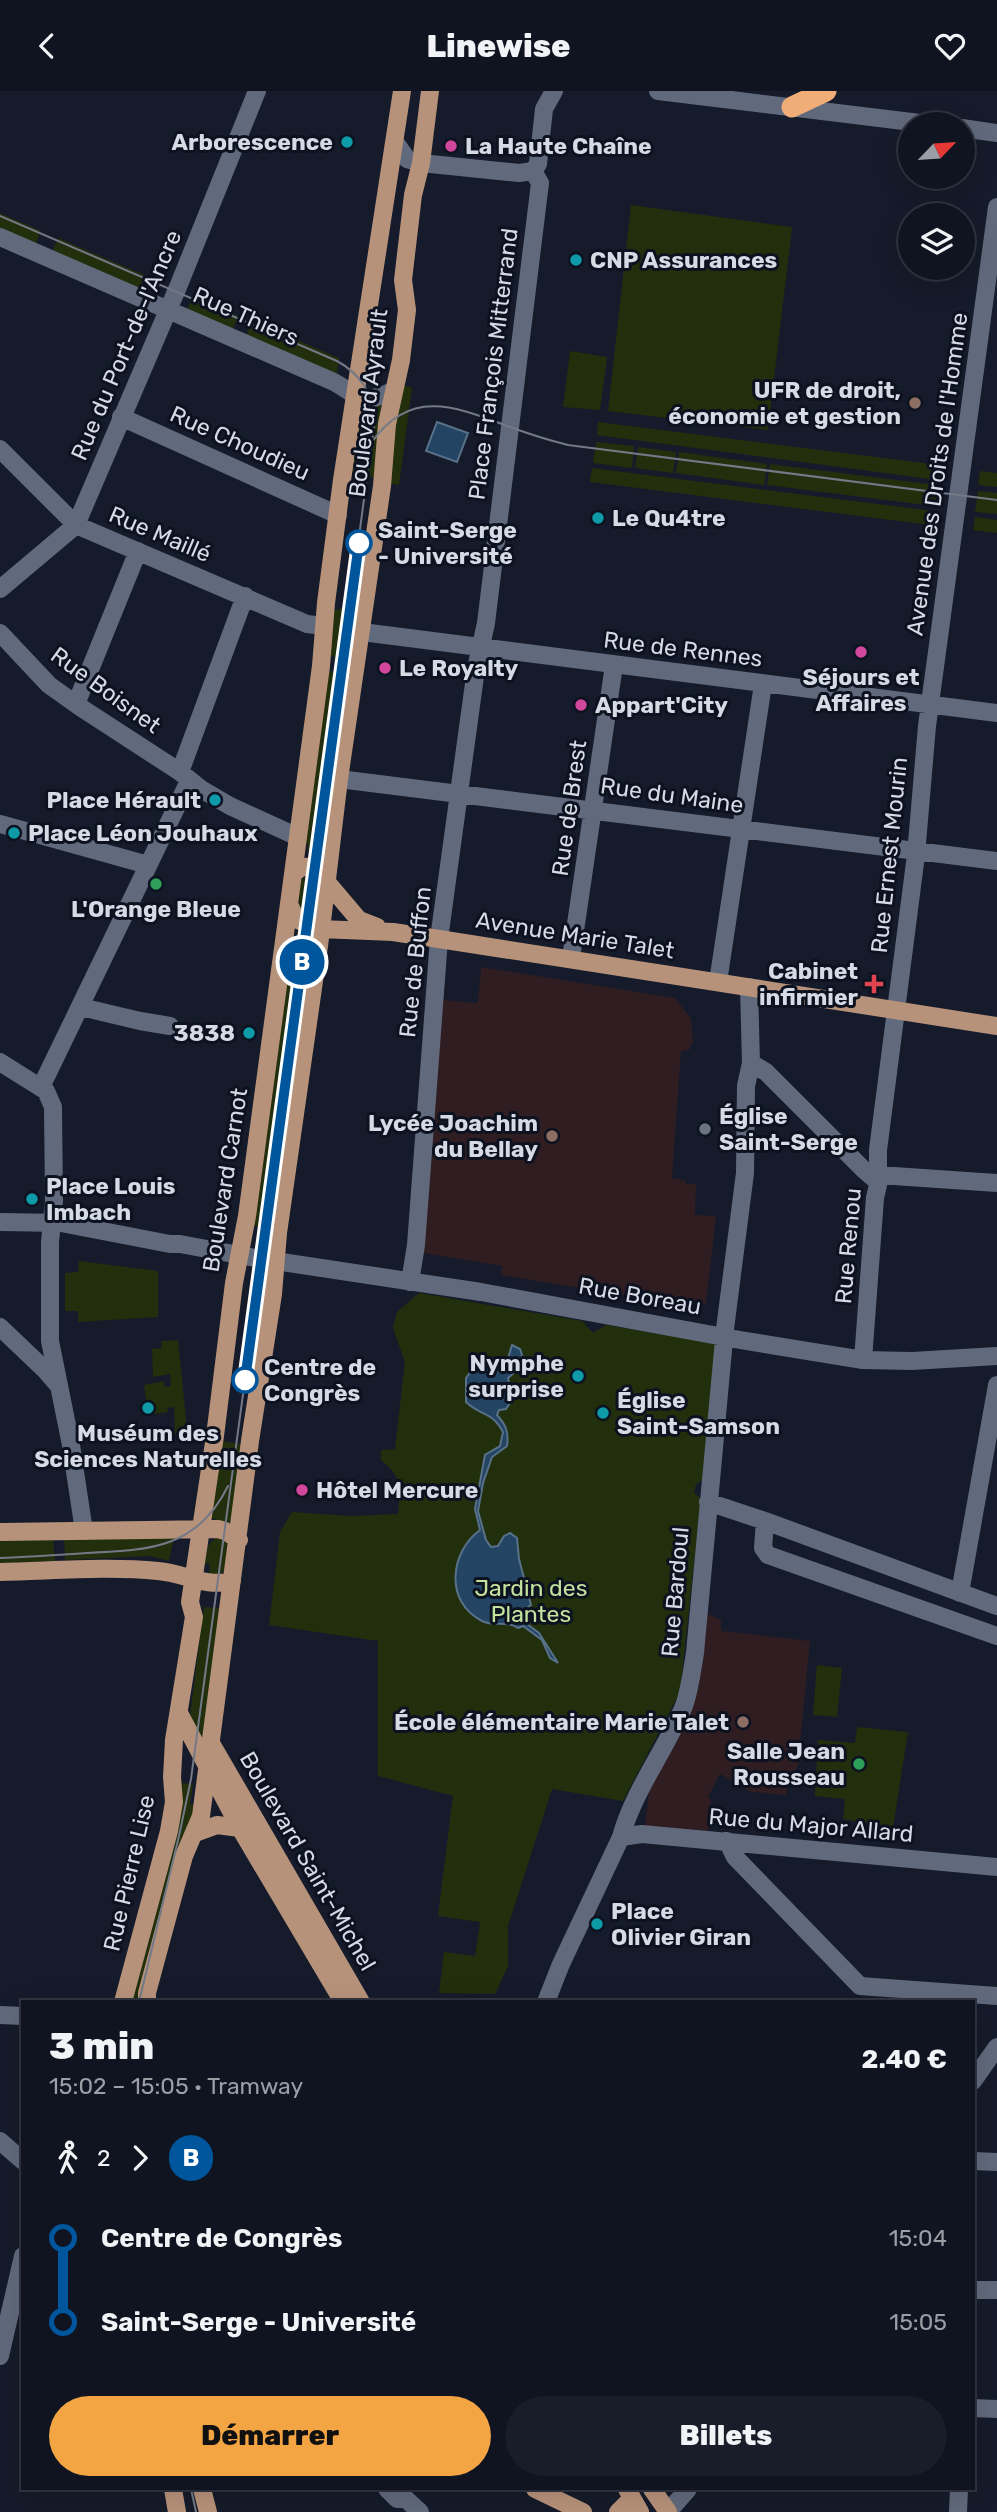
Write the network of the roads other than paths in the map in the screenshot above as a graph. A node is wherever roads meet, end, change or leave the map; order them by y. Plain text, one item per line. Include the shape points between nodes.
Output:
1 (257, 91) edge
2 (402, 91) edge
3 (429, 91) edge
4 (554, 91) edge
5 (658, 91) edge
6 (826, 91) edge
7 (792, 107) junction
8 (898, 120) edge
9 (975, 130) edge
10 (997, 133) edge
11 (395, 142) junction
12 (421, 163) junction
13 (533, 171) junction
14 (997, 208) edge
15 (0, 237) edge
16 (168, 309) junction
17 (393, 391) junction
18 (355, 398) junction
19 (121, 417) junction
20 (0, 449) edge
21 (338, 515) junction
22 (76, 525) junction
23 (138, 551) junction
24 (0, 589) edge
25 (245, 596) junction
26 (324, 626) junction
27 (362, 632) junction
28 (0, 633) edge
29 (481, 649) junction
30 (614, 665) junction
31 (763, 684) junction
32 (76, 704) junction
33 (931, 705) junction
34 (997, 713) edge
35 (184, 776) junction
36 (340, 779) junction
37 (460, 793) junction
38 (594, 809) junction
39 (0, 824) edge
40 (740, 829) junction
41 (298, 837) junction
42 (916, 851) junction
43 (997, 862) edge
44 (148, 865) junction
45 (300, 870) junction
46 (326, 882) junction
47 (289, 904) junction
48 (320, 929) junction
49 (393, 933) junction
50 (439, 939) junction
51 (571, 958) junction
52 (718, 982) junction
53 (749, 987) junction
54 (81, 1007) junction
55 (895, 1011) junction
56 (170, 1025) dead end
57 (997, 1026) edge
58 (0, 1062) edge
59 (751, 1063) junction
60 (41, 1087) junction
61 (878, 1178) junction
62 (997, 1183) edge
63 (0, 1222) edge
64 (52, 1222) junction
65 (238, 1255) junction
66 (276, 1261) junction
67 (411, 1282) junction
68 (0, 1327) edge
69 (726, 1337) junction
70 (50, 1341) junction
71 (22, 1349) junction
72 (997, 1356) edge
73 (863, 1360) junction
74 (997, 1385) edge
75 (59, 1387) junction
76 (206, 1497) junction
77 (708, 1502) junction
78 (765, 1521) junction
79 (174, 1529) junction
80 (85, 1531) junction
81 (0, 1532) edge
82 (204, 1533) junction
83 (239, 1540) junction
84 (0, 1572) edge
85 (193, 1579) junction
86 (232, 1581) junction
87 (960, 1594) junction
88 (997, 1606) edge
89 (997, 1636) edge
90 (179, 1713) junction
91 (212, 1745) junction
92 (208, 1771) junction
93 (240, 1828) junction
94 (195, 1833) junction
95 (621, 1837) junction
96 (727, 1841) junction
97 (997, 1867) edge
98 (997, 1996) edge
99 (945, 1998) edge
100 (124, 2000) edge
101 (147, 2000) edge
102 (342, 2000) edge
103 (360, 2000) edge
104 (547, 2000) edge
105 (0, 2015) edge
106 (21, 2016) edge
107 (997, 2047) edge
108 (975, 2078) edge
109 (0, 2141) edge
110 (21, 2159) edge
111 (975, 2161) edge
112 (997, 2162) edge
113 (21, 2266) edge
114 (975, 2290) edge
115 (997, 2290) edge
116 (10, 2320) edge
117 (0, 2356) edge
118 (975, 2408) edge
119 (997, 2409) edge
120 (173, 2490) edge
121 (202, 2490) edge
122 (537, 2490) edge
123 (653, 2490) edge
124 (687, 2490) edge
125 (959, 2490) edge
126 (391, 2500) edge
127 (633, 2500) edge
128 (575, 2510) edge
129 (177, 2512) edge
130 (208, 2512) edge
131 (420, 2512) edge
132 (618, 2512) edge
133 (668, 2512) edge
134 (958, 2512) edge

1 - 16 street, Rue du Port-de-l'Ancre
2 - 11 main road, Boulevard Ayrault
3 - 12 main road, Boulevard Ayrault
4 - 13 street via 544,109 538,164
5 - 7 street
6 - 7 highway
7 - 8 street
9 - 10 street
11 - 12 street via 407,159
11 - 18 main road, Boulevard Ayrault
12 - 13 street
12 - 17 main road, Boulevard Ayrault via 403,280 407,310 401,360
13 - 29 street, Place François Mitterrand via 540,183
14 - 33 street, Avenue des Droits de l'Homme
15 - 16 street, Rue Thiers
16 - 18 street, Rue Thiers via 334,382
16 - 19 street, Rue du Port-de-l'Ancre
17 - 18 street via 372,399
17 - 27 main road, Boulevard Ayrault
18 - 21 main road, Boulevard Ayrault
19 - 21 street, Rue Choudieu
19 - 22 street, Rue du Port-de-l'Ancre
20 - 22 street, Rue Maillé
21 - 26 main road, Boulevard Ayrault
22 - 23 street, Rue Maillé
22 - 24 street, Rue du Port-de-l'Ancre
23 - 25 street, Rue Maillé
23 - 32 street
25 - 26 street, Rue Maillé via 307,624
25 - 35 street
26 - 41 main road, Boulevard Ayrault
27 - 29 street, Rue de Rennes
27 - 36 main road, Boulevard Ayrault
28 - 32 street, Rue Boisnet via 50,685
29 - 30 street, Rue de Rennes
29 - 37 street, Rue de Buffon
30 - 31 street, Rue de Rennes
30 - 38 street, Rue de Brest
31 - 33 street, Rue de Rennes
31 - 40 street
32 - 35 street, Rue Boisnet
33 - 34 street, Rue de Rennes
33 - 42 street, Rue Ernest Mourin
35 - 41 street via 230,806
35 - 44 street
36 - 37 street, Rue du Maine
36 - 46 main road, Boulevard Ayrault
37 - 38 street, Rue du Maine
37 - 50 street, Rue de Buffon
38 - 40 street, Rue du Maine
38 - 51 street, Rue de Brest
39 - 44 street
40 - 42 street, Rue du Maine
40 - 52 street
41 - 45 main road, Boulevard Carnot
42 - 43 street, Rue du Maine
42 - 55 street, Rue Ernest Mourin
44 - 54 street
45 - 46 main road, Avenue Marie Talet via 315,867
45 - 47 main road, Boulevard Carnot
46 - 48 main road, Boulevard Ayrault
46 - 49 main road, Avenue Marie Talet via 359,920
47 - 48 main road via 300,921
47 - 65 main road, Boulevard Carnot
48 - 49 main road, Avenue Marie Talet
48 - 66 main road
49 - 50 main road, Avenue Marie Talet
50 - 51 main road, Avenue Marie Talet
50 - 67 street, Rue de Buffon
51 - 52 main road, Avenue Marie Talet
52 - 53 main road, Avenue Marie Talet
53 - 55 main road, Avenue Marie Talet
53 - 59 street, Rue Bardoul
54 - 56 street
54 - 60 street
55 - 57 main road, Avenue Marie Talet
55 - 61 street, Rue Renou
58 - 60 street
59 - 61 street
59 - 69 street, Rue Bardoul via 746,1086 745,1173
60 - 64 street via 49,1094 54,1112
61 - 62 street
61 - 73 street, Rue Renou
63 - 64 street
64 - 65 street, Rue Boreau
64 - 70 street
65 - 66 street, Rue Boreau
65 - 76 main road, Boulevard Carnot
66 - 67 street, Rue Boreau
66 - 83 main road
67 - 69 street, Rue Boreau
68 - 71 street
69 - 73 street, Rue Boreau
69 - 77 street, Rue Bardoul
70 - 71 street
70 - 75 street
71 - 75 street
72 - 73 street, Rue Boreau
74 - 87 street
75 - 80 street
76 - 79 main road
76 - 82 main road, Boulevard Carnot
77 - 78 street
77 - 95 street, Rue Bardoul via 687,1695
78 - 87 street
78 - 89 street via 763,1548 768,1555
79 - 80 main road
79 - 82 main road
80 - 81 main road
82 - 83 main road via 225,1531
82 - 85 main road, Boulevard Carnot
83 - 86 main road
84 - 85 main road via 123,1569
85 - 86 main road via 211,1584
85 - 90 main road via 190,1602 194,1618
86 - 91 main road, Boulevard Saint-Michel
87 - 88 street
90 - 92 main road, Boulevard Saint-Michel
90 - 100 main road, Rue Pierre Lise via 169,1831
91 - 92 main road, Boulevard Saint-Michel
91 - 103 main road, Boulevard Saint-Michel
92 - 93 main road, Boulevard Saint-Michel
92 - 94 main road, Rue Pierre Lise
93 - 94 main road via 217,1825
93 - 102 main road, Boulevard Saint-Michel
94 - 101 main road, Rue Pierre Lise via 184,1856
95 - 96 street, Rue du Major Allard via 642,1834
95 - 104 street
96 - 97 street, Rue du Major Allard
96 - 99 street via 735,1857 860,1986
98 - 99 street
105 - 106 street
107 - 108 street
109 - 110 street
111 - 112 street
113 - 116 street
114 - 115 street
116 - 117 street
118 - 119 street
120 - 129 main road
121 - 130 main road
122 - 128 main road
123 - 133 main road
124 - 133 street
125 - 134 street
126 - 131 street via 406,2500
127 - 132 main road

